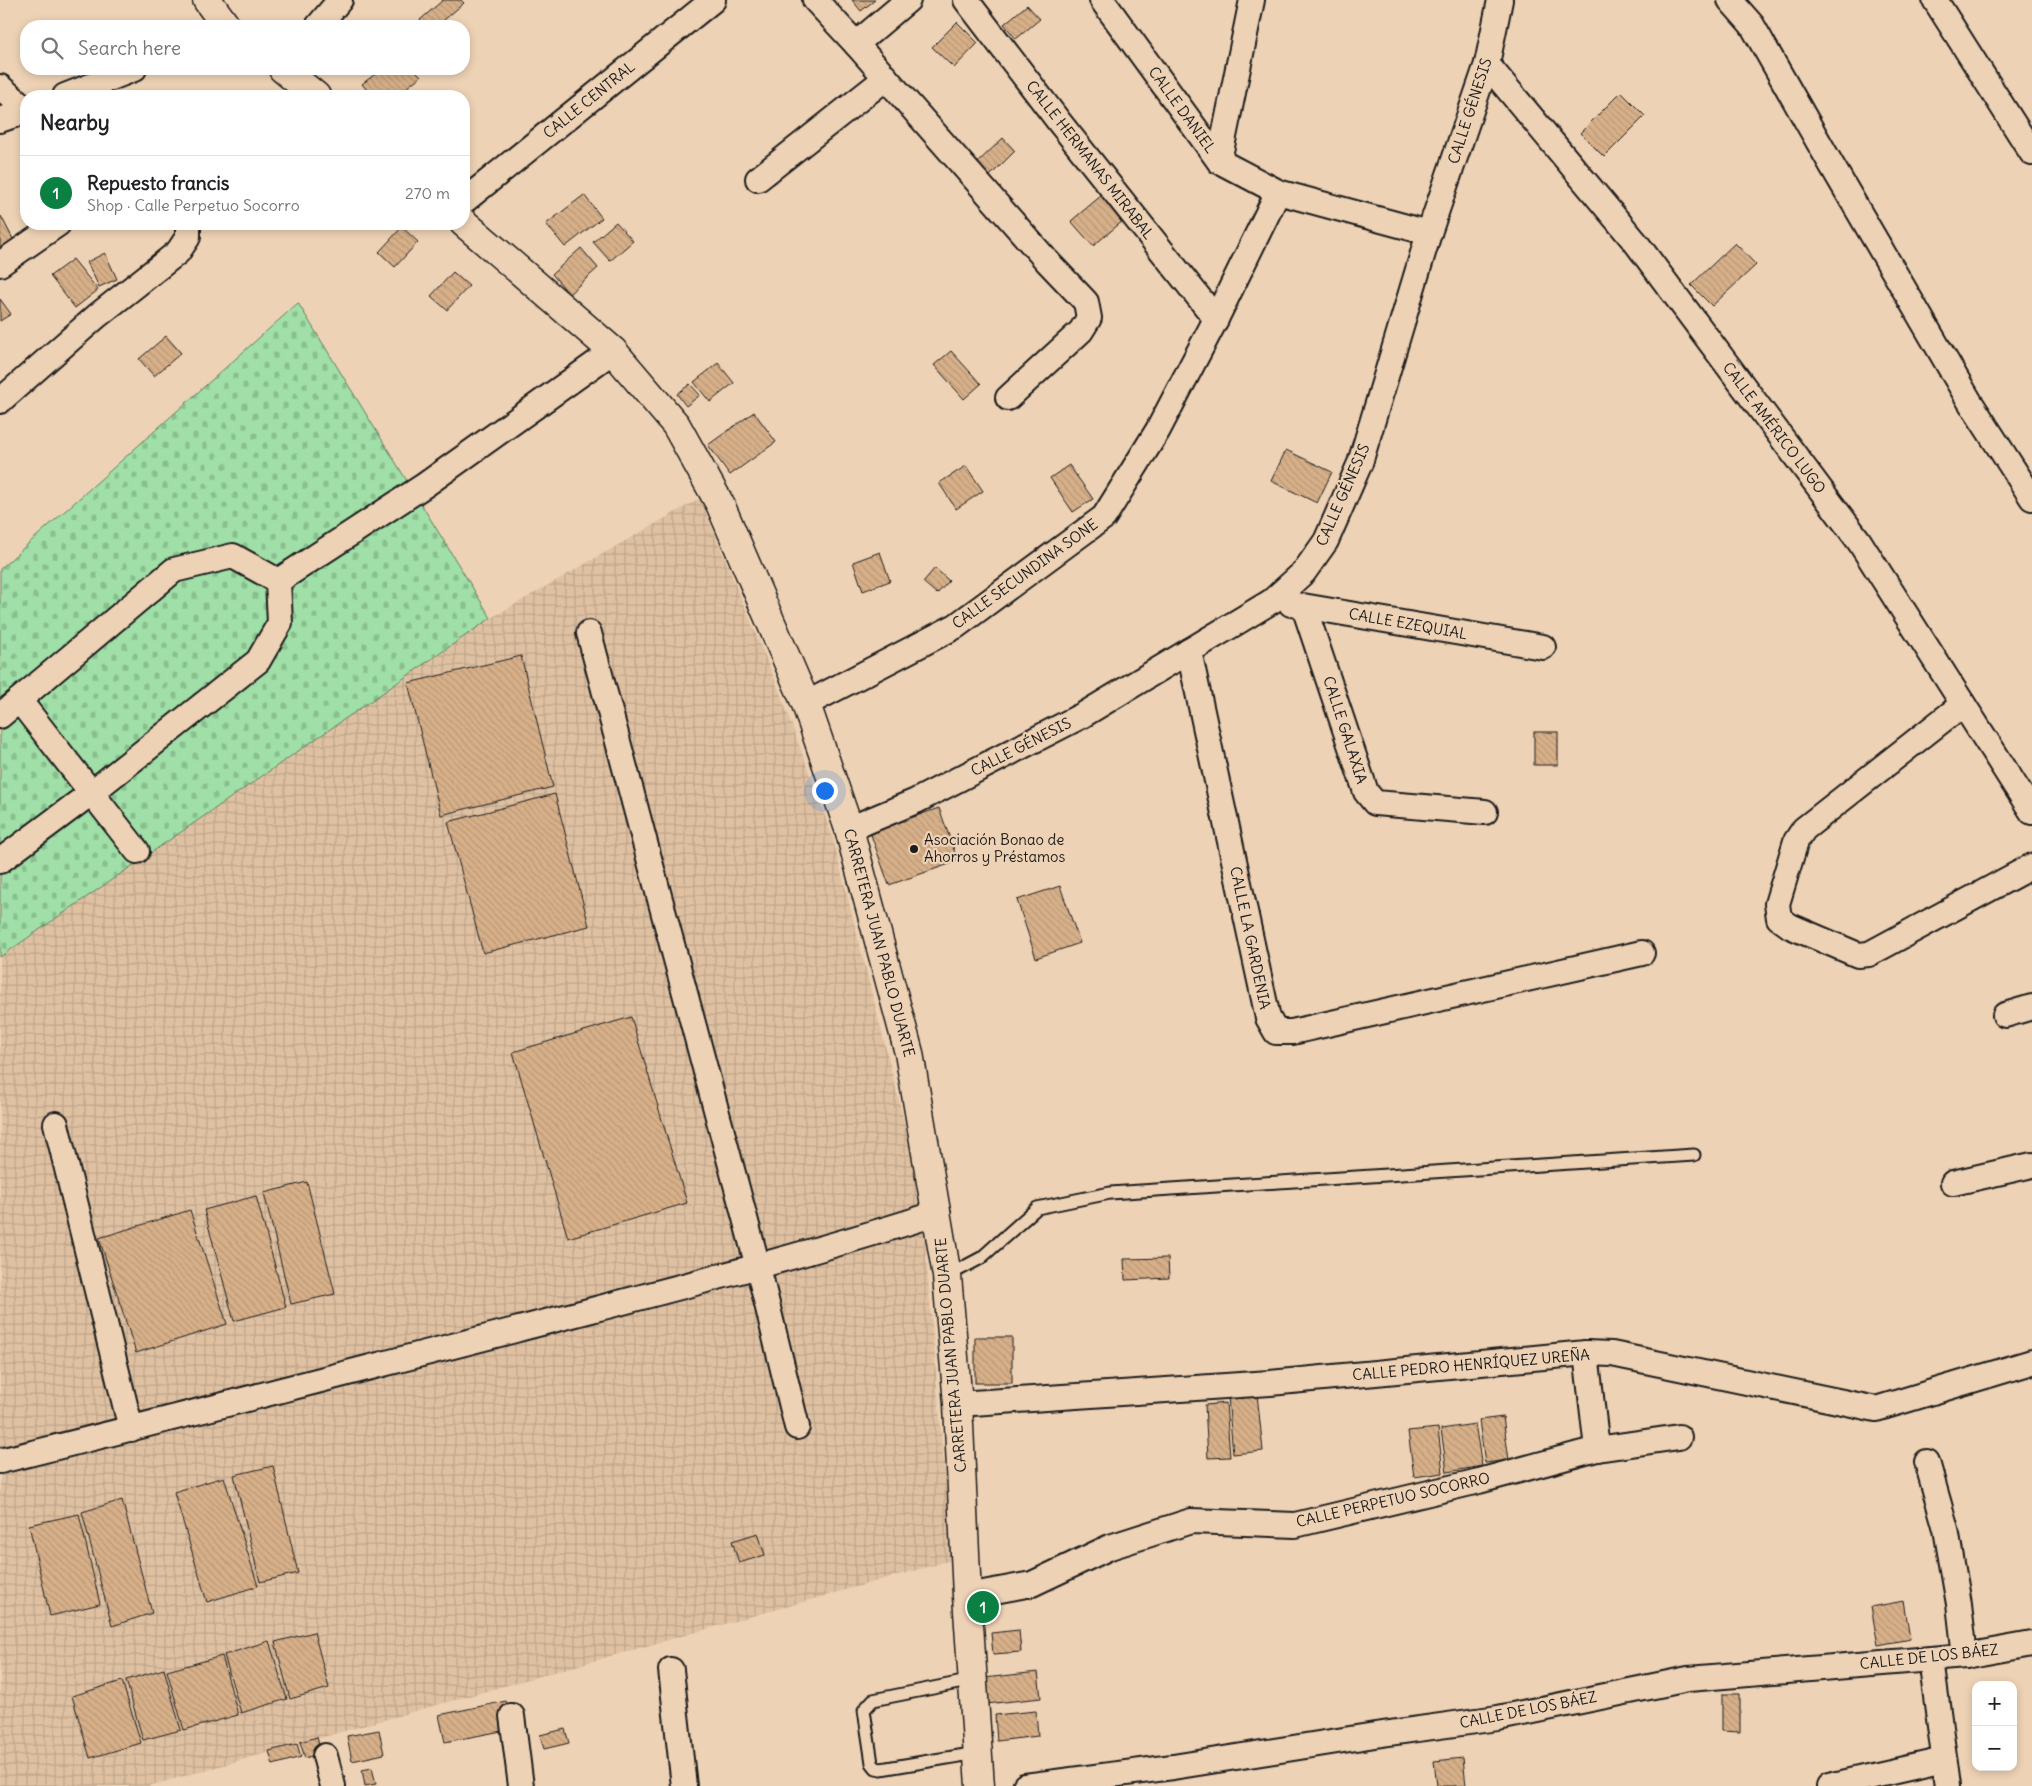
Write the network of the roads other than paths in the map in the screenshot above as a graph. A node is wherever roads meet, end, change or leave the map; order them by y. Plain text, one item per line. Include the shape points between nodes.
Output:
1 (207, 0) edge
2 (340, 0) edge
3 (713, 0) edge
4 (814, 0) edge
5 (908, 0) edge
6 (966, 0) edge
7 (1102, 0) edge
8 (1252, 0) edge
9 (1500, 0) edge
10 (1730, 0) edge
11 (1935, 0) edge
12 (222, 20) edge
13 (323, 20) edge
14 (856, 44) junction
15 (1488, 64) junction
16 (120, 75) edge
17 (292, 75) edge
18 (886, 78) junction
19 (0, 87) edge
20 (86, 90) edge
21 (309, 90) edge
22 (20, 105) edge
23 (20, 112) edge
24 (0, 120) edge
25 (2032, 153) edge
26 (1219, 161) junction
27 (758, 179) dead end
28 (1278, 192) junction
29 (470, 196) edge
30 (470, 228) edge
31 (49, 230) edge
32 (188, 230) edge
33 (1429, 232) junction
34 (0, 264) edge
35 (1216, 319) junction
36 (613, 351) junction
37 (1008, 398) dead end
38 (0, 401) edge
39 (2032, 498) edge
40 (278, 581) junction
41 (1272, 601) junction
42 (1304, 607) junction
43 (588, 633) dead end
44 (1543, 647) dead end
45 (1189, 651) junction
46 (19, 700) junction
47 (806, 704) junction
48 (1963, 704) junction
49 (0, 716) edge
50 (91, 793) junction
51 (1485, 812) dead end
52 (2032, 812) edge
53 (849, 829) junction
54 (137, 851) dead end
55 (0, 861) edge
56 (2032, 866) edge
57 (1642, 953) dead end
58 (2032, 1007) edge
59 (2005, 1015) dead end
60 (56, 1124) dead end
61 (1694, 1155) dead end
62 (2031, 1170) edge
63 (1953, 1183) dead end
64 (938, 1213) junction
65 (758, 1266) junction
66 (947, 1276) junction
67 (1586, 1353) junction
68 (2032, 1362) edge
69 (958, 1404) junction
70 (797, 1427) dead end
71 (131, 1429) junction
72 (1679, 1437) dead end
73 (1597, 1449) junction
74 (0, 1461) edge
75 (1927, 1462) dead end
76 (966, 1596) junction
77 (2032, 1644) edge
78 (1965, 1656) junction
79 (1931, 1659) junction
80 (671, 1670) dead end
81 (973, 1680) junction
82 (512, 1716) dead end
83 (978, 1752) junction
84 (325, 1756) dead end
85 (1944, 1760) junction
86 (333, 1786) edge
87 (521, 1786) edge
88 (684, 1786) edge
89 (980, 1786) edge
90 (1026, 1786) edge
91 (1828, 1786) edge
92 (1948, 1786) edge

1 - 12 main road
2 - 13 street
3 - 29 street, CALLE CENTRAL
4 - 14 street
5 - 14 street
6 - 35 street, CALLE HERMANAS MIRABAL
7 - 26 street, CALLE DANIEL
8 - 26 street
9 - 15 street, CALLE GÉNESIS
10 - 39 street via 1752,25 1970,402
11 - 25 street
14 - 18 street
15 - 33 street, CALLE GÉNESIS
15 - 48 street, CALLE AMÉRICO LUGO via 1637,244 1859,541
16 - 20 street
17 - 21 main road
18 - 27 street
18 - 37 street via 1086,302 1088,318 1082,331
19 - 22 street
23 - 24 street
26 - 28 street, CALLE DANIEL
28 - 33 street, CALLE DANIEL
28 - 35 street, CALLE SECUNDINA SONE
30 - 36 main road, CARRETERA JUAN PABLO DUARTE
31 - 34 street
32 - 38 street via 188,237 178,252 97,316
33 - 41 street, CALLE GÉNESIS via 1360,463 1326,540 1304,572
35 - 47 street, CALLE SECUNDINA SONE via 1158,430 1104,517 956,626
36 - 40 street via 424,485
36 - 47 main road, CARRETERA JUAN PABLO DUARTE via 676,425 720,504
40 - 46 street via 233,556 174,570
40 - 50 street via 280,623 258,661
41 - 42 street, CALLE EZEQUIAL
41 - 45 street, CALLE GÉNESIS
42 - 44 street, CALLE EZEQUIAL
42 - 51 street, CALLE GALAXIA via 1370,798 1375,803
43 - 65 street
45 - 53 street, CALLE GÉNESIS via 1083,715 916,801
45 - 57 street, CALLE LA GARDENIA via 1268,1018 1276,1032 1292,1032
46 - 49 street
46 - 50 street
47 - 53 main road, CARRETERA JUAN PABLO DUARTE
48 - 52 street, CALLE AMÉRICO LUGO
48 - 56 street via 1804,829 1796,841 1777,904 1779,918 1790,926 1858,955 1869,954
50 - 54 street
50 - 55 street
53 - 64 main road, CARRETERA JUAN PABLO DUARTE via 910,1052
58 - 59 street
60 - 71 street
61 - 66 lane via 1110,1192 1037,1208 980,1258
62 - 63 street
64 - 65 street
64 - 66 main road, CARRETERA JUAN PABLO DUARTE
65 - 70 street
65 - 71 street
66 - 69 main road, CARRETERA JUAN PABLO DUARTE
67 - 68 street, CALLE PEDRO HENRÍQUEZ UREÑA via 1612,1354 1876,1409
67 - 69 street, CALLE PEDRO HENRÍQUEZ UREÑA via 1270,1383
67 - 73 street
69 - 76 main road, CARRETERA JUAN PABLO DUARTE
71 - 74 street
72 - 73 street, CALLE PERPETUO SOCORRO
73 - 76 street, CALLE PERPETUO SOCORRO via 1479,1482 1295,1525 1191,1522 1110,1547 1032,1584
75 - 78 street via 1946,1528
76 - 81 main road, CARRETERA JUAN PABLO DUARTE
77 - 78 street, CALLE DE LOS BÁEZ
78 - 79 street, CALLE DE LOS BÁEZ
79 - 85 street
79 - 90 street, CALLE DE LOS BÁEZ via 1688,1679 1498,1718
80 - 88 street
81 - 83 main road, CARRETERA JUAN PABLO DUARTE
81 - 83 lane via 872,1700 864,1710 872,1763 876,1768
82 - 87 street
83 - 89 main road, CARRETERA JUAN PABLO DUARTE
84 - 86 street
85 - 91 street
85 - 92 street

